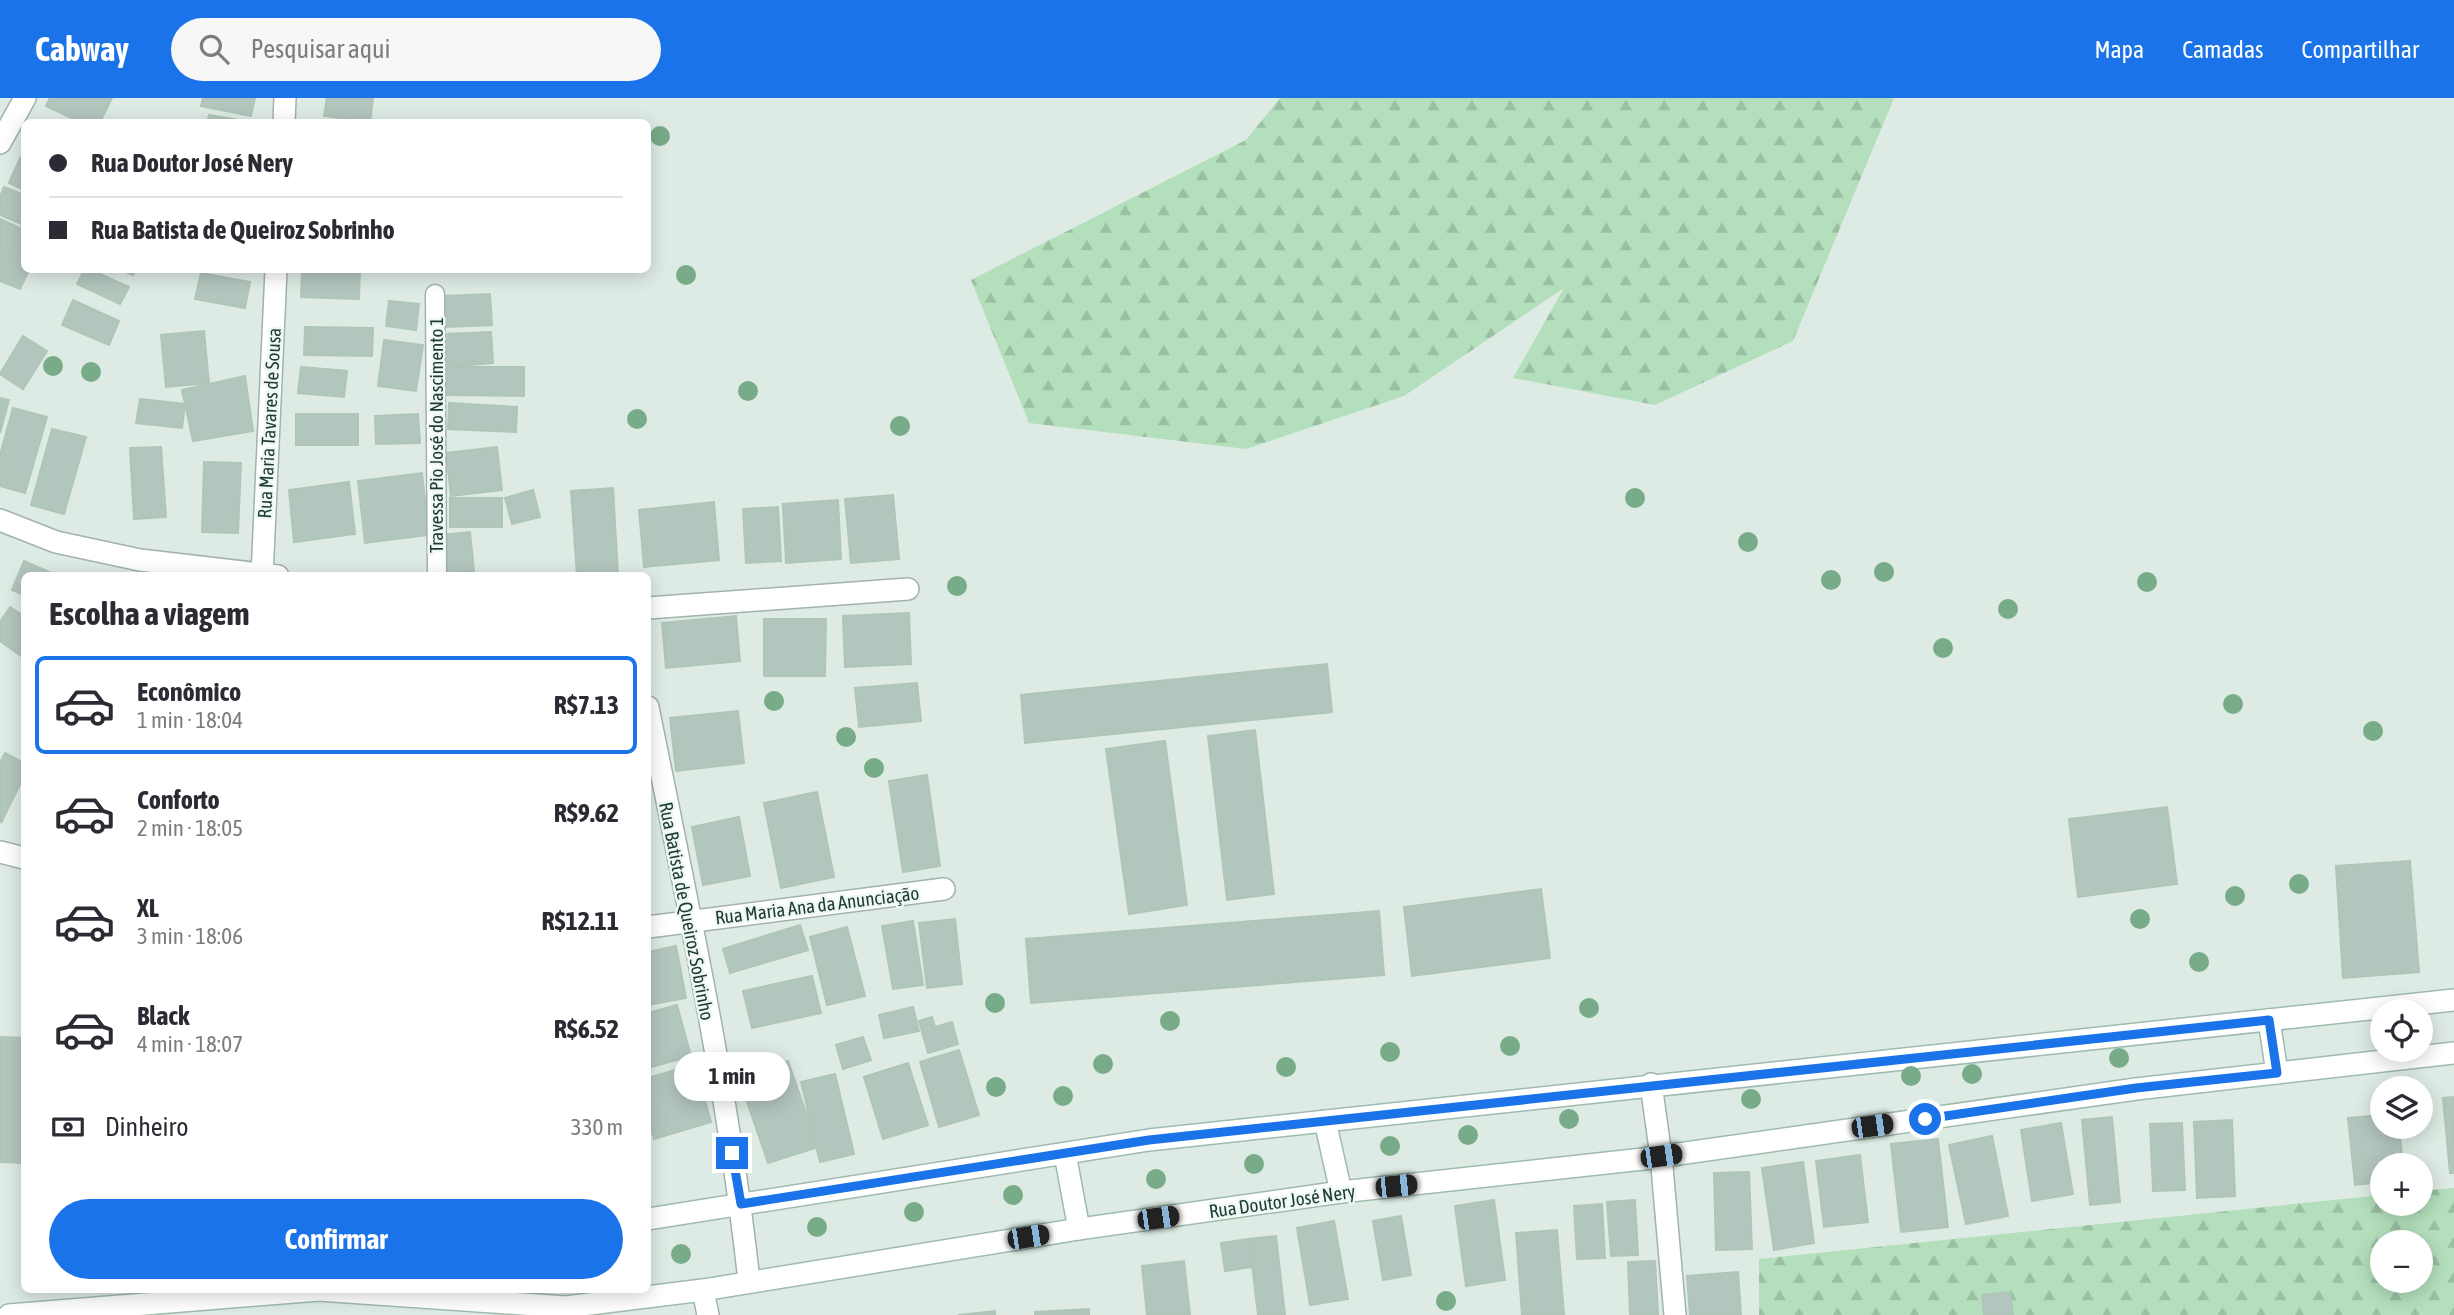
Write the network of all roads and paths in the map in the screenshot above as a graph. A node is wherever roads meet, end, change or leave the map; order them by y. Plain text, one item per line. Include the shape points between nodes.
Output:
1 (25, 98) edge
2 (285, 98) edge
3 (284, 119) edge
4 (0, 143) edge
5 (276, 273) edge
6 (435, 294) dead end
7 (0, 520) edge
8 (242, 572) edge
9 (267, 572) edge
10 (437, 572) edge
11 (908, 589) dead end
12 (651, 608) edge
13 (651, 722) edge
14 (0, 852) edge
15 (21, 857) edge
16 (944, 889) dead end
17 (691, 922) junction
18 (651, 926) edge
19 (2454, 1000) edge
20 (2269, 1020) junction
21 (2454, 1053) edge
22 (2277, 1073) junction
23 (1651, 1084) junction
24 (1325, 1121) junction
25 (1065, 1154) junction
26 (1661, 1156) junction
27 (1341, 1192) junction
28 (741, 1204) junction
29 (651, 1219) edge
30 (1079, 1229) junction
31 (749, 1281) junction
32 (703, 1290) junction
33 (283, 1293) edge
34 (363, 1293) edge
35 (9, 1315) edge
36 (708, 1315) edge
37 (1675, 1315) edge

1 - 4 street
2 - 3 street
5 - 9 street, Rua Maria Tavares de Sousa
6 - 10 lane, Travessa Pio José do Nascimento 1
7 - 8 street via 56,542 140,560
11 - 12 street
13 - 17 street, Rua Batista de Queiroz Sobrinho
14 - 15 street
16 - 17 street, Rua Maria Ana da Anunciação
17 - 18 street, Rua Maria Ana da Anunciação
17 - 28 street, Rua Batista de Queiroz Sobrinho
19 - 20 street
20 - 22 street
20 - 23 street
21 - 22 street, Rua Doutor José Nery
22 - 26 street, Rua Doutor José Nery via 2136,1088
23 - 24 street
23 - 26 street
24 - 25 street
24 - 27 street
25 - 28 street
25 - 30 street
26 - 27 street, Rua Doutor José Nery
26 - 37 street
27 - 30 street, Rua Doutor José Nery
28 - 29 street
28 - 31 street, Rua Batista de Queiroz Sobrinho
30 - 31 street, Rua Doutor José Nery
31 - 32 street, Rua Doutor José Nery
32 - 34 street, Rua Doutor José Nery via 566,1307
32 - 36 street
33 - 35 street, Rua Doutor José Nery

